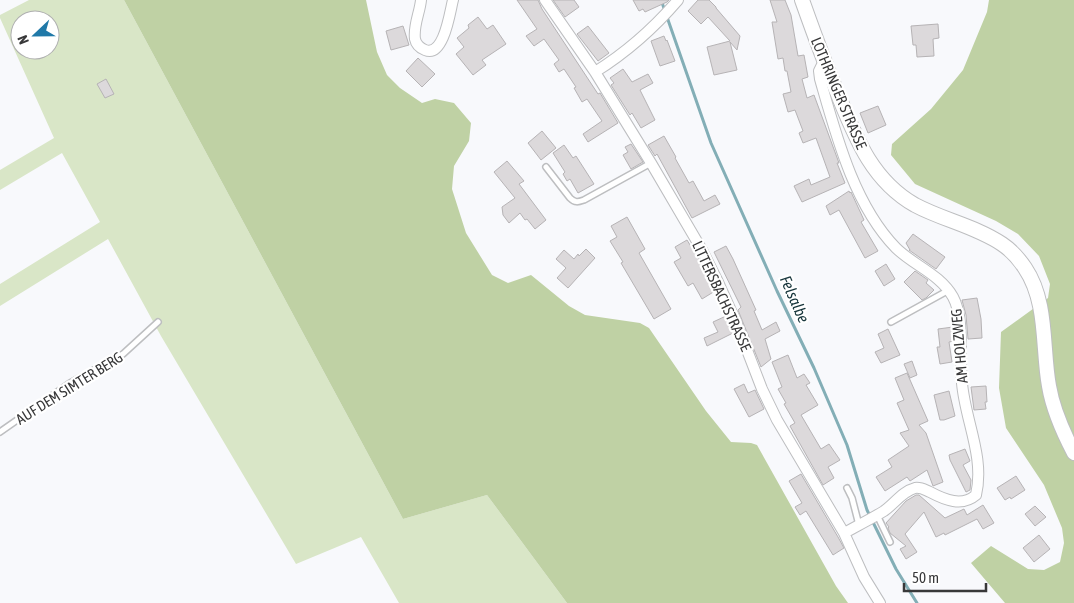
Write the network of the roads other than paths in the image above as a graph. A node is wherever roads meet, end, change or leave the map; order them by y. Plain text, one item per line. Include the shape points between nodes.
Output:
1 (421, 0) edge
2 (452, 0) edge
3 (545, 0) edge
4 (678, 0) edge
5 (802, 0) edge
6 (824, 61) junction
7 (595, 72) junction
8 (651, 164) junction
9 (546, 167) dead end
10 (949, 290) junction
11 (158, 322) dead end
12 (891, 322) dead end
13 (0, 432) edge
14 (1074, 453) edge
15 (847, 488) dead end
16 (876, 516) junction
17 (862, 523) junction
18 (844, 533) junction
19 (890, 542) dead end
20 (880, 603) edge

1 - 2 street via 415,38 418,45 429,51 434,50 444,38
3 - 7 street, LITTERSBACHSTRASSE
4 - 7 street via 629,48
5 - 6 main road, LOTHRINGER STRASSE
6 - 10 street, AM HOLZWEG via 819,71 820,79 835,130 854,181 875,221 896,247
6 - 14 main road, LOTHRINGER STRASSE via 863,152 884,180 914,204 1003,244 1027,271 1036,288 1049,388 1056,416
7 - 8 street, LITTERSBACHSTRASSE
8 - 9 lane via 578,202 570,198
8 - 18 street, LITTERSBACHSTRASSE via 718,282 777,420
10 - 12 lane
10 - 16 street, AM HOLZWEG via 958,308 962,382 978,456 976,495 967,501 957,502 915,488
11 - 13 lane, AUF DEM SIMTER BERG via 123,354 70,383
15 - 17 lane
16 - 17 street, AM HOLZWEG
16 - 19 lane
17 - 18 street, AM HOLZWEG
18 - 20 street, LITTERSBACHSTRASSE

